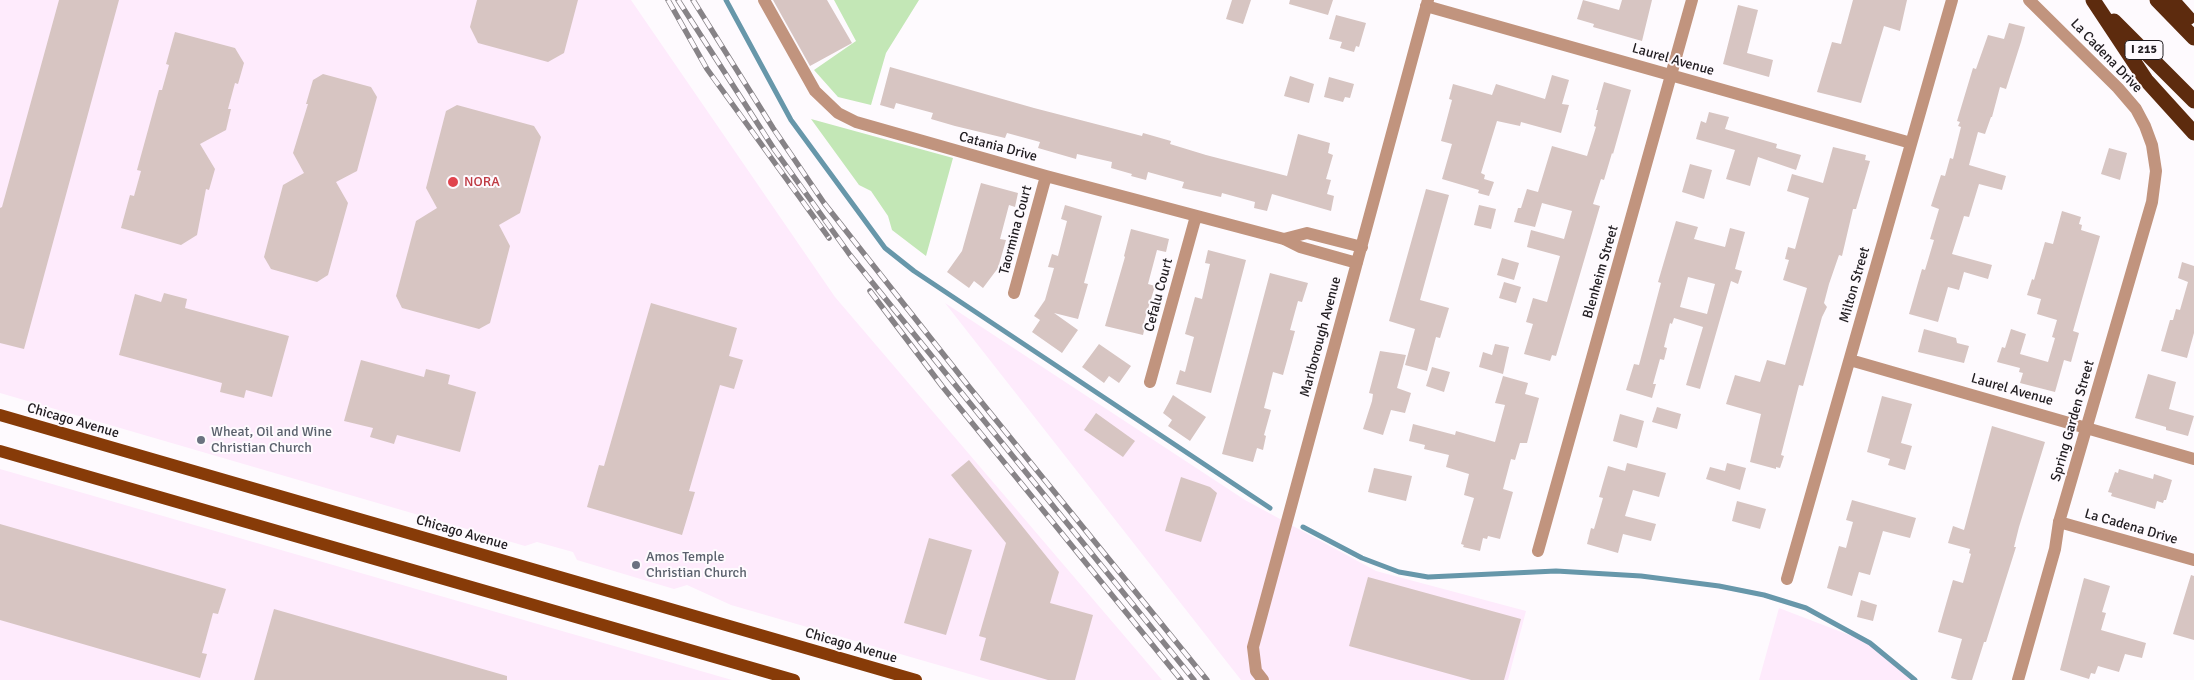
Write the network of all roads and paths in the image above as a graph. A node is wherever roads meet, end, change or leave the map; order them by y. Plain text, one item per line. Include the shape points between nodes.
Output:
1 (764, 0) edge
2 (1692, 0) edge
3 (1952, 0) edge
4 (2029, 0) edge
5 (2093, 0) edge
6 (2157, 0) edge
7 (2172, 0) edge
8 (1427, 3) edge
9 (2194, 25) edge
10 (2194, 38) edge
11 (1671, 76) junction
12 (2194, 100) edge
13 (2194, 133) edge
14 (1912, 143) junction
15 (2156, 171) joint
16 (1046, 176) junction
17 (1196, 216) junction
18 (1284, 239) junction
19 (1362, 247) junction
20 (1357, 263) junction
21 (1014, 293) dead end
22 (1850, 360) junction
23 (1150, 382) dead end
24 (0, 415) edge
25 (2087, 427) junction
26 (0, 451) edge
27 (2194, 459) edge
28 (2059, 522) junction
29 (1538, 551) dead end
30 (2194, 560) edge
31 (1787, 579) dead end
32 (794, 680) edge
33 (916, 680) edge
34 (1263, 680) edge
35 (2018, 680) edge

1 - 16 street, Catania Drive via 816,91 838,113 875,128
2 - 11 street, Blenheim Street
3 - 14 street, Milton Street
4 - 15 street, La Cadena Drive via 2136,109 2148,132
5 - 12 highway, I 215
5 - 13 highway via 2146,80
6 - 10 highway
7 - 9 highway
8 - 11 street, Laurel Avenue
8 - 19 street, Marlborough Avenue
11 - 14 street, Laurel Avenue
11 - 29 street, Blenheim Street
14 - 22 street, Milton Street
15 - 25 street, Spring Garden Street via 2152,202
16 - 17 street, Catania Drive
16 - 21 street, Taormina Court
17 - 18 street, Catania Drive
17 - 23 street, Cefalu Court
18 - 19 street, Catania Drive via 1307,233
18 - 20 street, Catania Drive via 1300,247
19 - 20 street, Marlborough Avenue
20 - 34 street, Marlborough Avenue via 1253,647 1256,671
22 - 25 street, Laurel Avenue
22 - 31 street, Milton Street
24 - 33 main road, Chicago Avenue
25 - 27 street, Laurel Avenue
25 - 28 street, Spring Garden Street
26 - 32 main road
28 - 30 street, La Cadena Drive
28 - 35 street, Spring Garden Street via 2055,549

